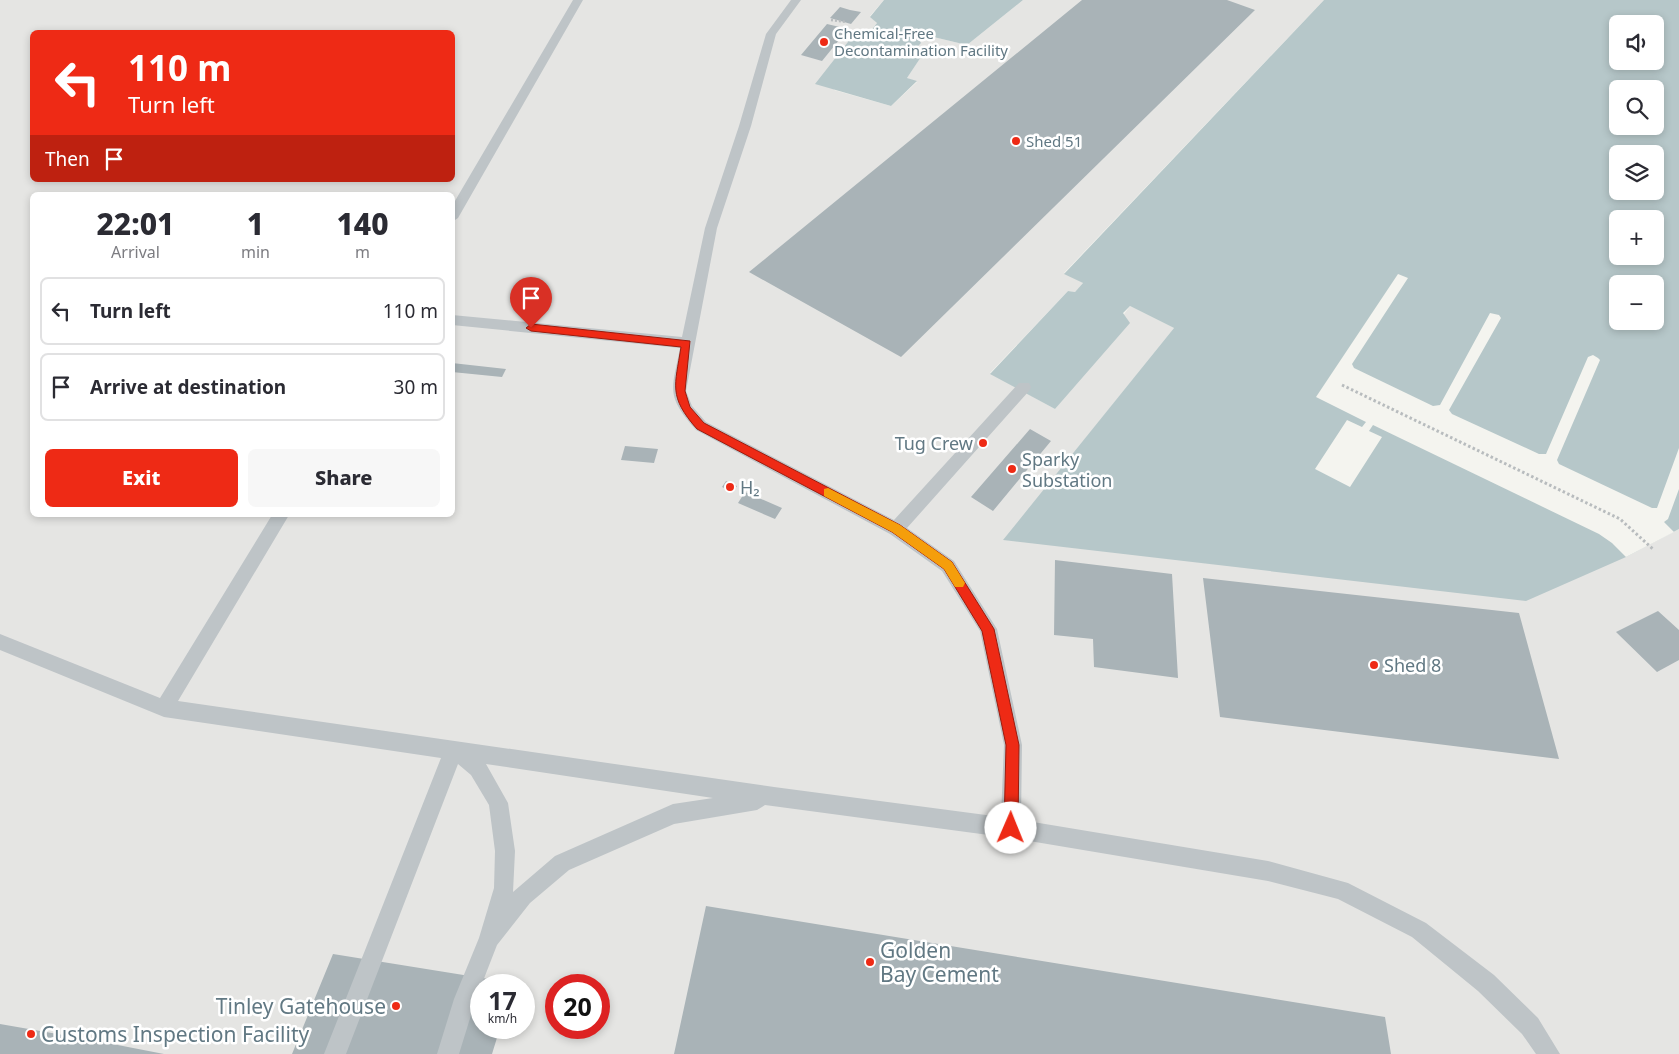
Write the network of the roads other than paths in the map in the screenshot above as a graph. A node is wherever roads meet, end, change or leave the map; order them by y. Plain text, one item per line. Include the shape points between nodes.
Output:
1 (578, 0) edge
2 (796, 0) edge
3 (455, 213) edge
4 (455, 320) edge
5 (687, 344) junction
6 (1024, 387) dead end
7 (279, 517) edge
8 (896, 529) junction
9 (0, 642) edge
10 (164, 708) junction
11 (454, 749) junction
12 (774, 797) junction
13 (1011, 828) junction
14 (489, 938) junction
15 (335, 1054) edge
16 (448, 1054) edge
17 (1549, 1054) edge

1 - 3 lane
2 - 5 lane via 771,34 711,228
4 - 5 lane
5 - 8 lane via 679,391 686,409 701,426
6 - 8 lane
7 - 10 lane
8 - 13 lane via 948,566 988,629 1013,745
9 - 10 lane
10 - 11 lane
11 - 12 lane
11 - 14 lane via 478,768 498,803 504,850 504,888
11 - 15 lane
12 - 13 lane
12 - 14 lane via 673,814 562,863 523,896
13 - 17 lane via 1268,872 1341,890 1420,930 1486,982 1530,1026
14 - 16 lane

